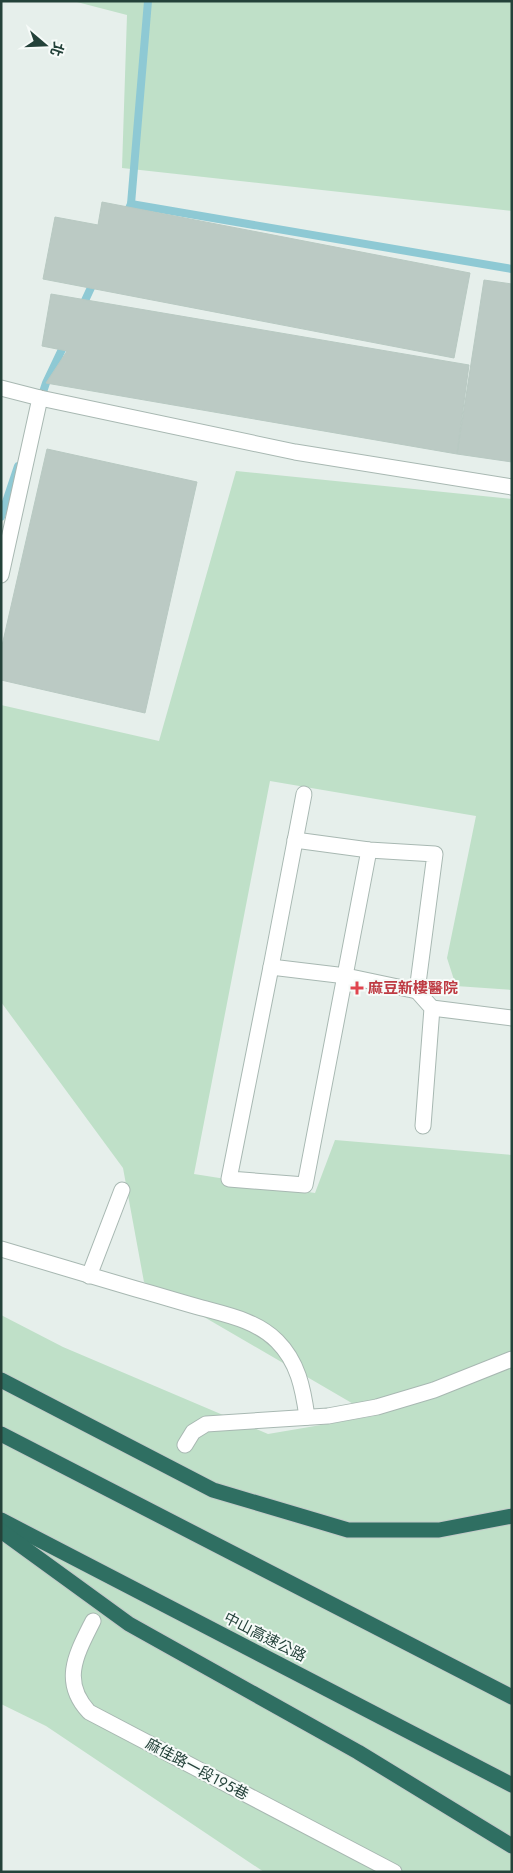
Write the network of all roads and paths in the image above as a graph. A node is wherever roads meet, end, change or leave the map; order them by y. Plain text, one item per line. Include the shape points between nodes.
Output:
1 (1, 388) edge
2 (40, 398) junction
3 (512, 487) edge
4 (1, 575) edge
5 (304, 794) dead end
6 (295, 840) junction
7 (369, 850) junction
8 (271, 967) junction
9 (346, 976) junction
10 (417, 991) junction
11 (432, 1008) junction
12 (512, 1018) edge
13 (423, 1126) dead end
14 (122, 1190) dead end
15 (1, 1248) edge
16 (89, 1276) junction
17 (512, 1359) edge
18 (1, 1380) edge
19 (307, 1417) junction
20 (1, 1434) edge
21 (185, 1446) dead end
22 (512, 1516) edge
23 (1, 1520) edge
24 (1, 1531) edge
25 (93, 1621) dead end
26 (512, 1697) edge
27 (512, 1786) edge
28 (512, 1846) edge
29 (394, 1872) edge

1 - 2 lane
2 - 3 lane via 294,452
2 - 4 lane
5 - 6 lane
6 - 7 lane
6 - 8 lane
7 - 9 lane
7 - 10 lane via 435,854
8 - 9 lane
8 - 9 lane via 229,1179 304,1184
9 - 10 lane
10 - 11 lane
11 - 12 lane
11 - 13 lane
14 - 16 lane
15 - 16 lane
16 - 19 lane via 237,1318 265,1331 277,1340 297,1369
17 - 19 lane via 406,1400 348,1413
18 - 22 highway via 213,1490 348,1530 439,1530
19 - 21 lane via 206,1424 193,1432
20 - 26 highway
23 - 27 highway, 中山高速公路
24 - 28 highway via 129,1624 358,1752
25 - 29 lane, 麻佳路一段195巷 via 82,1641 72,1674 75,1693 89,1712

